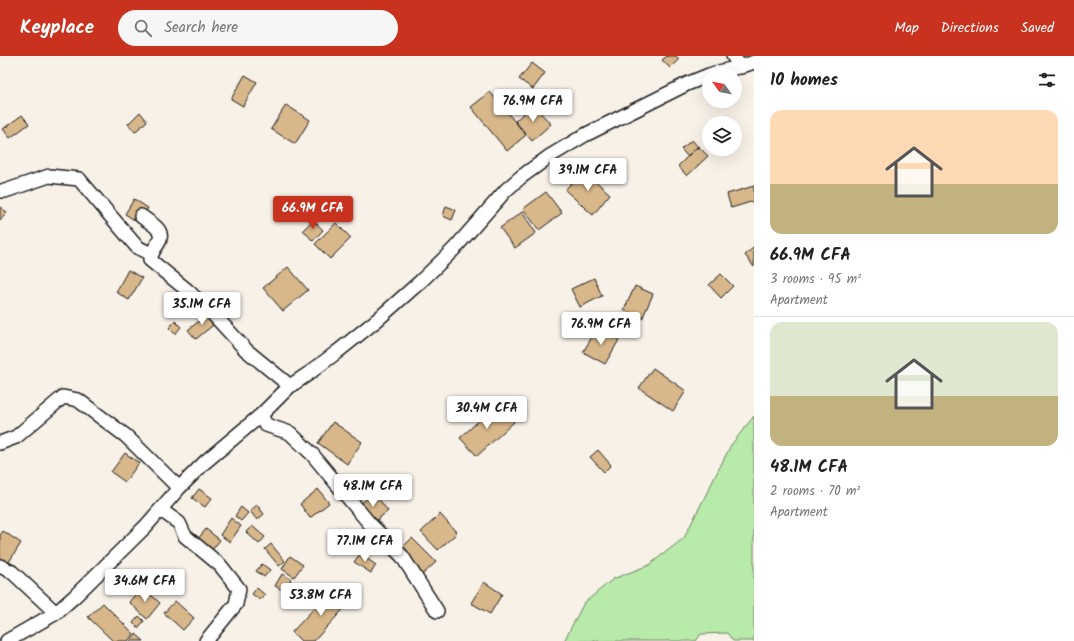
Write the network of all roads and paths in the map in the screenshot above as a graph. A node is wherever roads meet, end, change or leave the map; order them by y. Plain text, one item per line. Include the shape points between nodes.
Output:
1 (733, 56) edge
2 (754, 62) edge
3 (741, 67) junction
4 (736, 68) edge
5 (702, 78) edge
6 (0, 191) edge
7 (141, 216) dead end
8 (151, 254) junction
9 (290, 386) junction
10 (261, 415) junction
11 (0, 443) edge
12 (179, 488) junction
13 (161, 510) junction
14 (0, 566) edge
15 (437, 611) dead end
16 (56, 613) junction
17 (7, 641) edge
18 (206, 641) edge

1 - 3 street
2 - 3 street
3 - 4 street
5 - 9 street via 585,135 534,167 506,190 454,249 421,281 348,343
6 - 8 street via 49,176 79,179 137,247
7 - 8 street via 161,234
8 - 9 street via 150,260 214,315 246,350
9 - 10 street
10 - 12 street via 204,462
10 - 15 street via 266,425 290,433 312,454 369,523 402,556
11 - 12 street via 16,437 63,397 78,400 126,436
12 - 13 street
13 - 16 street via 115,558
13 - 18 street via 179,523 185,536 220,565 239,589 236,604
14 - 16 street via 12,572
16 - 17 street

